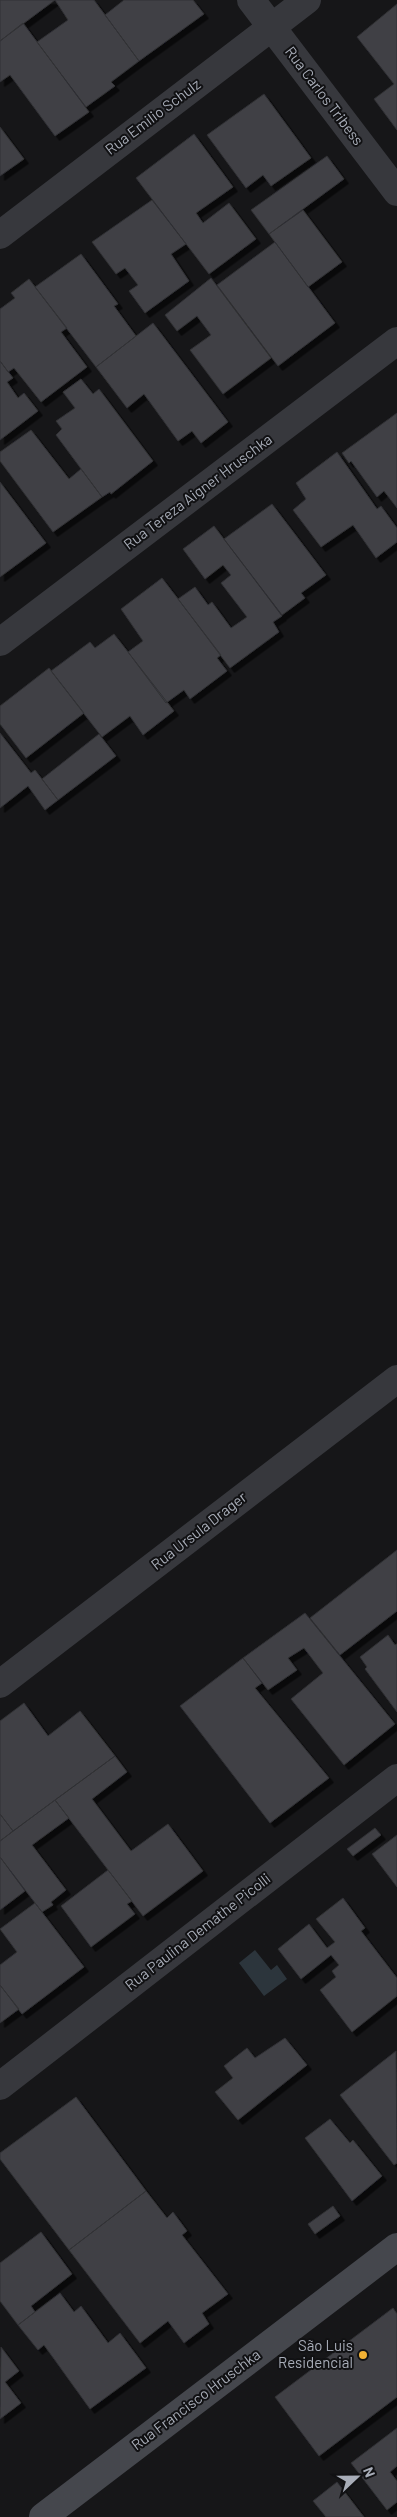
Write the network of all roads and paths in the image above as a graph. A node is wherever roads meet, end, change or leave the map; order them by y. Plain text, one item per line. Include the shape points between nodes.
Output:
1 (251, 0) edge
2 (307, 0) edge
3 (271, 26) junction
4 (397, 192) edge
5 (0, 234) edge
6 (397, 341) edge
7 (0, 642) edge
8 (397, 1379) edge
9 (0, 1684) edge
10 (397, 1778) edge
11 (0, 2086) edge
12 (397, 2247) edge
13 (44, 2517) edge

1 - 3 street, Rua Carlos Tribess
2 - 3 street, Rua Emilio Schulz
3 - 4 street, Rua Carlos Tribess
3 - 5 street, Rua Emilio Schulz
6 - 7 street, Rua Tereza Aigner Hruschka
8 - 9 street, Rua Ursula Drager
10 - 11 street, Rua Paulina Demathe Picolli
12 - 13 main road, Rua Francisco Hruschka

